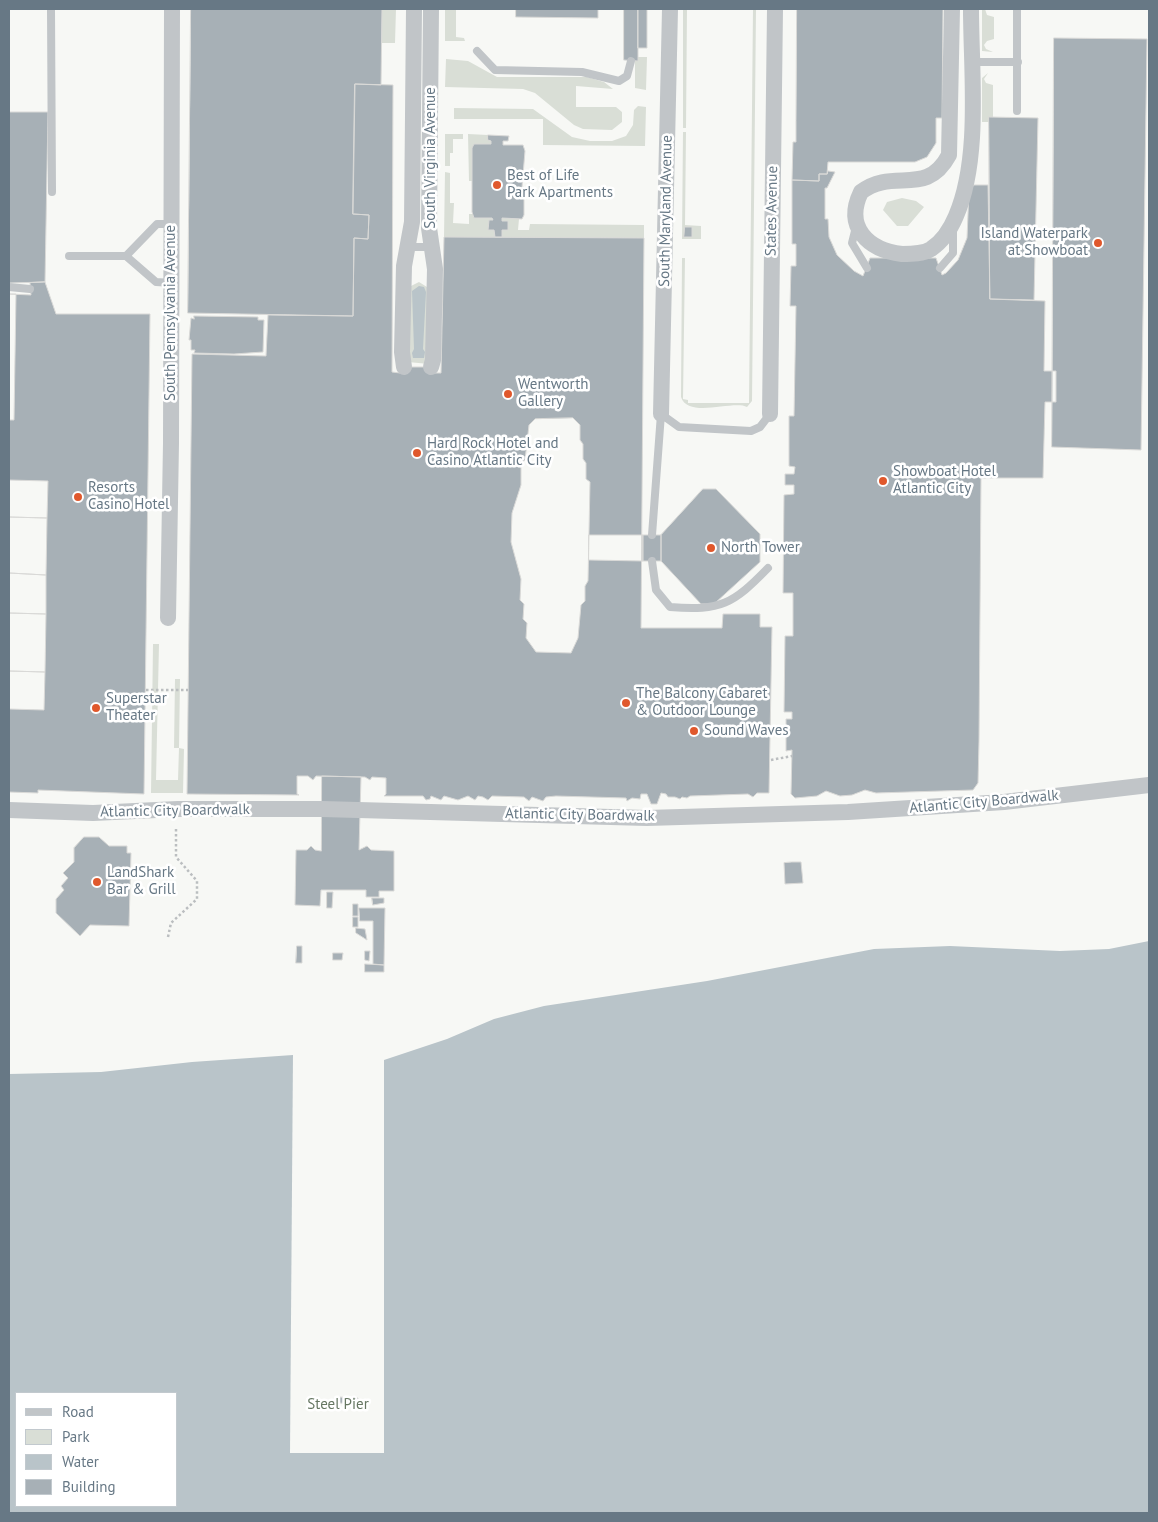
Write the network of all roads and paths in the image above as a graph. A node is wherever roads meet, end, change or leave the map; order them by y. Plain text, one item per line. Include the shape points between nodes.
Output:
1 (51, 9) edge
2 (172, 9) edge
3 (414, 9) edge
4 (431, 9) edge
5 (670, 9) edge
6 (775, 9) edge
7 (952, 9) edge
8 (972, 9) edge
9 (1017, 9) edge
10 (477, 51) dead end
11 (431, 54) junction
12 (414, 59) junction
13 (631, 61) dead end
14 (971, 62) junction
15 (1018, 62) junction
16 (1017, 111) dead end
17 (52, 192) dead end
18 (952, 223) junction
19 (172, 224) junction
20 (857, 225) junction
21 (407, 247) junction
22 (432, 247) junction
23 (69, 256) dead end
24 (126, 256) junction
25 (867, 268) dead end
26 (940, 268) dead end
27 (172, 283) junction
28 (9, 287) edge
29 (30, 289) dead end
30 (404, 367) dead end
31 (431, 367) dead end
32 (661, 414) junction
33 (770, 414) joint
34 (652, 535) dead end
35 (652, 561) dead end
36 (768, 568) dead end
37 (168, 618) dead end
38 (146, 690) dead end
39 (188, 690) dead end
40 (792, 756) dead end
41 (771, 760) dead end
42 (1149, 785) edge
43 (9, 810) edge
44 (176, 829) dead end
45 (168, 937) dead end

1 - 17 lane
2 - 19 street, South Pennsylvania Avenue
3 - 12 street, South Virginia Avenue
4 - 11 street, South Virginia Avenue
5 - 32 street, South Maryland Avenue
6 - 33 street, States Avenue
7 - 20 street via 949,155 939,170 929,177 881,182 861,192 856,207
8 - 14 street
9 - 15 lane
10 - 13 lane via 494,70 582,72 619,81 628,76
11 - 12 lane
11 - 22 street, South Virginia Avenue via 429,228
12 - 21 street, South Virginia Avenue via 412,222
14 - 15 lane
14 - 18 street via 969,174
15 - 16 lane
18 - 20 street via 942,240 931,249 908,254 881,250 870,244
18 - 26 lane via 953,253
19 - 24 lane via 157,224
19 - 27 street, South Pennsylvania Avenue
20 - 25 lane via 852,243
21 - 22 lane
21 - 30 street, South Virginia Avenue via 404,266
22 - 31 street, South Virginia Avenue via 435,269 434,360
23 - 24 lane
24 - 27 lane via 156,282
27 - 37 street, South Pennsylvania Avenue
28 - 29 lane
32 - 33 lane via 679,427 751,431 760,427
32 - 34 lane
35 - 36 lane via 656,590 670,607 723,605 750,587
38 - 39 path
40 - 41 path
42 - 43 street, Atlantic City Boardwalk via 1004,802 868,811 647,818 322,809 178,808 93,813
44 - 45 path via 176,857 197,881 197,899 171,923

